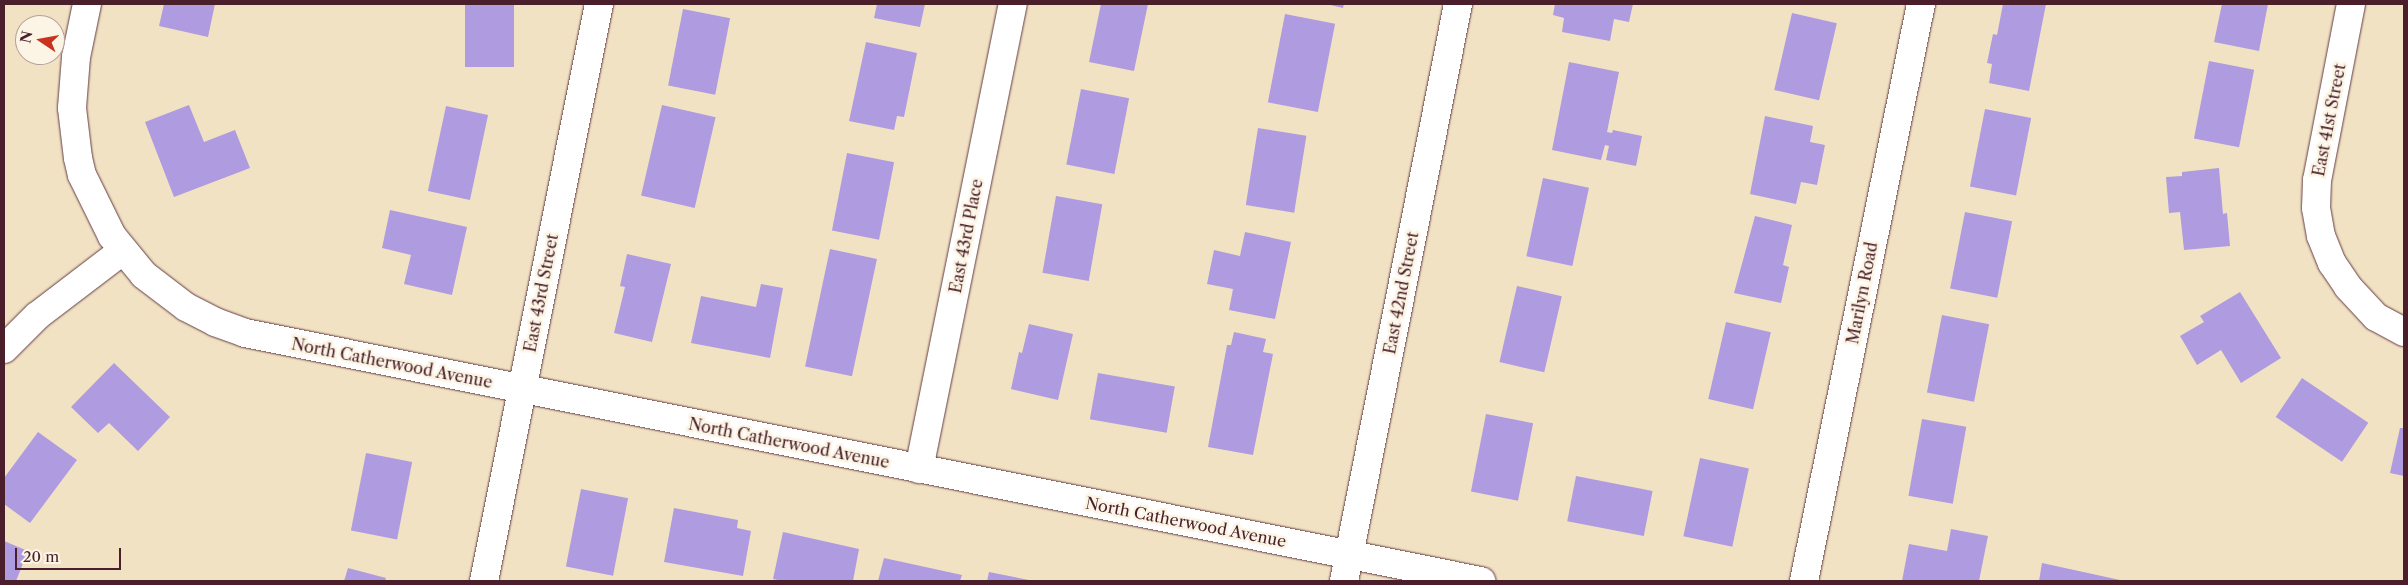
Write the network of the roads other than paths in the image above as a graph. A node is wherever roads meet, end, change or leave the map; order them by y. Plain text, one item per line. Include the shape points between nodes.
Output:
1 (87, 4) edge
2 (599, 4) edge
3 (1013, 4) edge
4 (1458, 4) edge
5 (1921, 4) edge
6 (2351, 4) edge
7 (122, 251) junction
8 (2404, 332) edge
9 (4, 349) edge
10 (522, 389) junction
11 (919, 469) junction
12 (1350, 554) junction
13 (484, 581) edge
14 (1344, 581) edge
15 (1480, 581) edge
16 (1804, 581) edge

1 - 7 street, North Catherwood Avenue via 76,57 72,108 78,158 96,207
2 - 10 street, East 43rd Street
3 - 11 street, East 43rd Place
4 - 12 street, East 42nd Street
5 - 16 street, Marilyn Road
6 - 8 street, East 41st Street via 2317,180 2316,208 2321,236 2332,263 2356,298 2376,317
7 - 9 street via 37,316
7 - 10 street, North Catherwood Avenue via 144,276 172,297 230,328
10 - 11 street, North Catherwood Avenue
10 - 13 street, East 43rd Street
11 - 12 street, North Catherwood Avenue
12 - 14 street, East 42nd Street
12 - 15 street, North Catherwood Avenue

